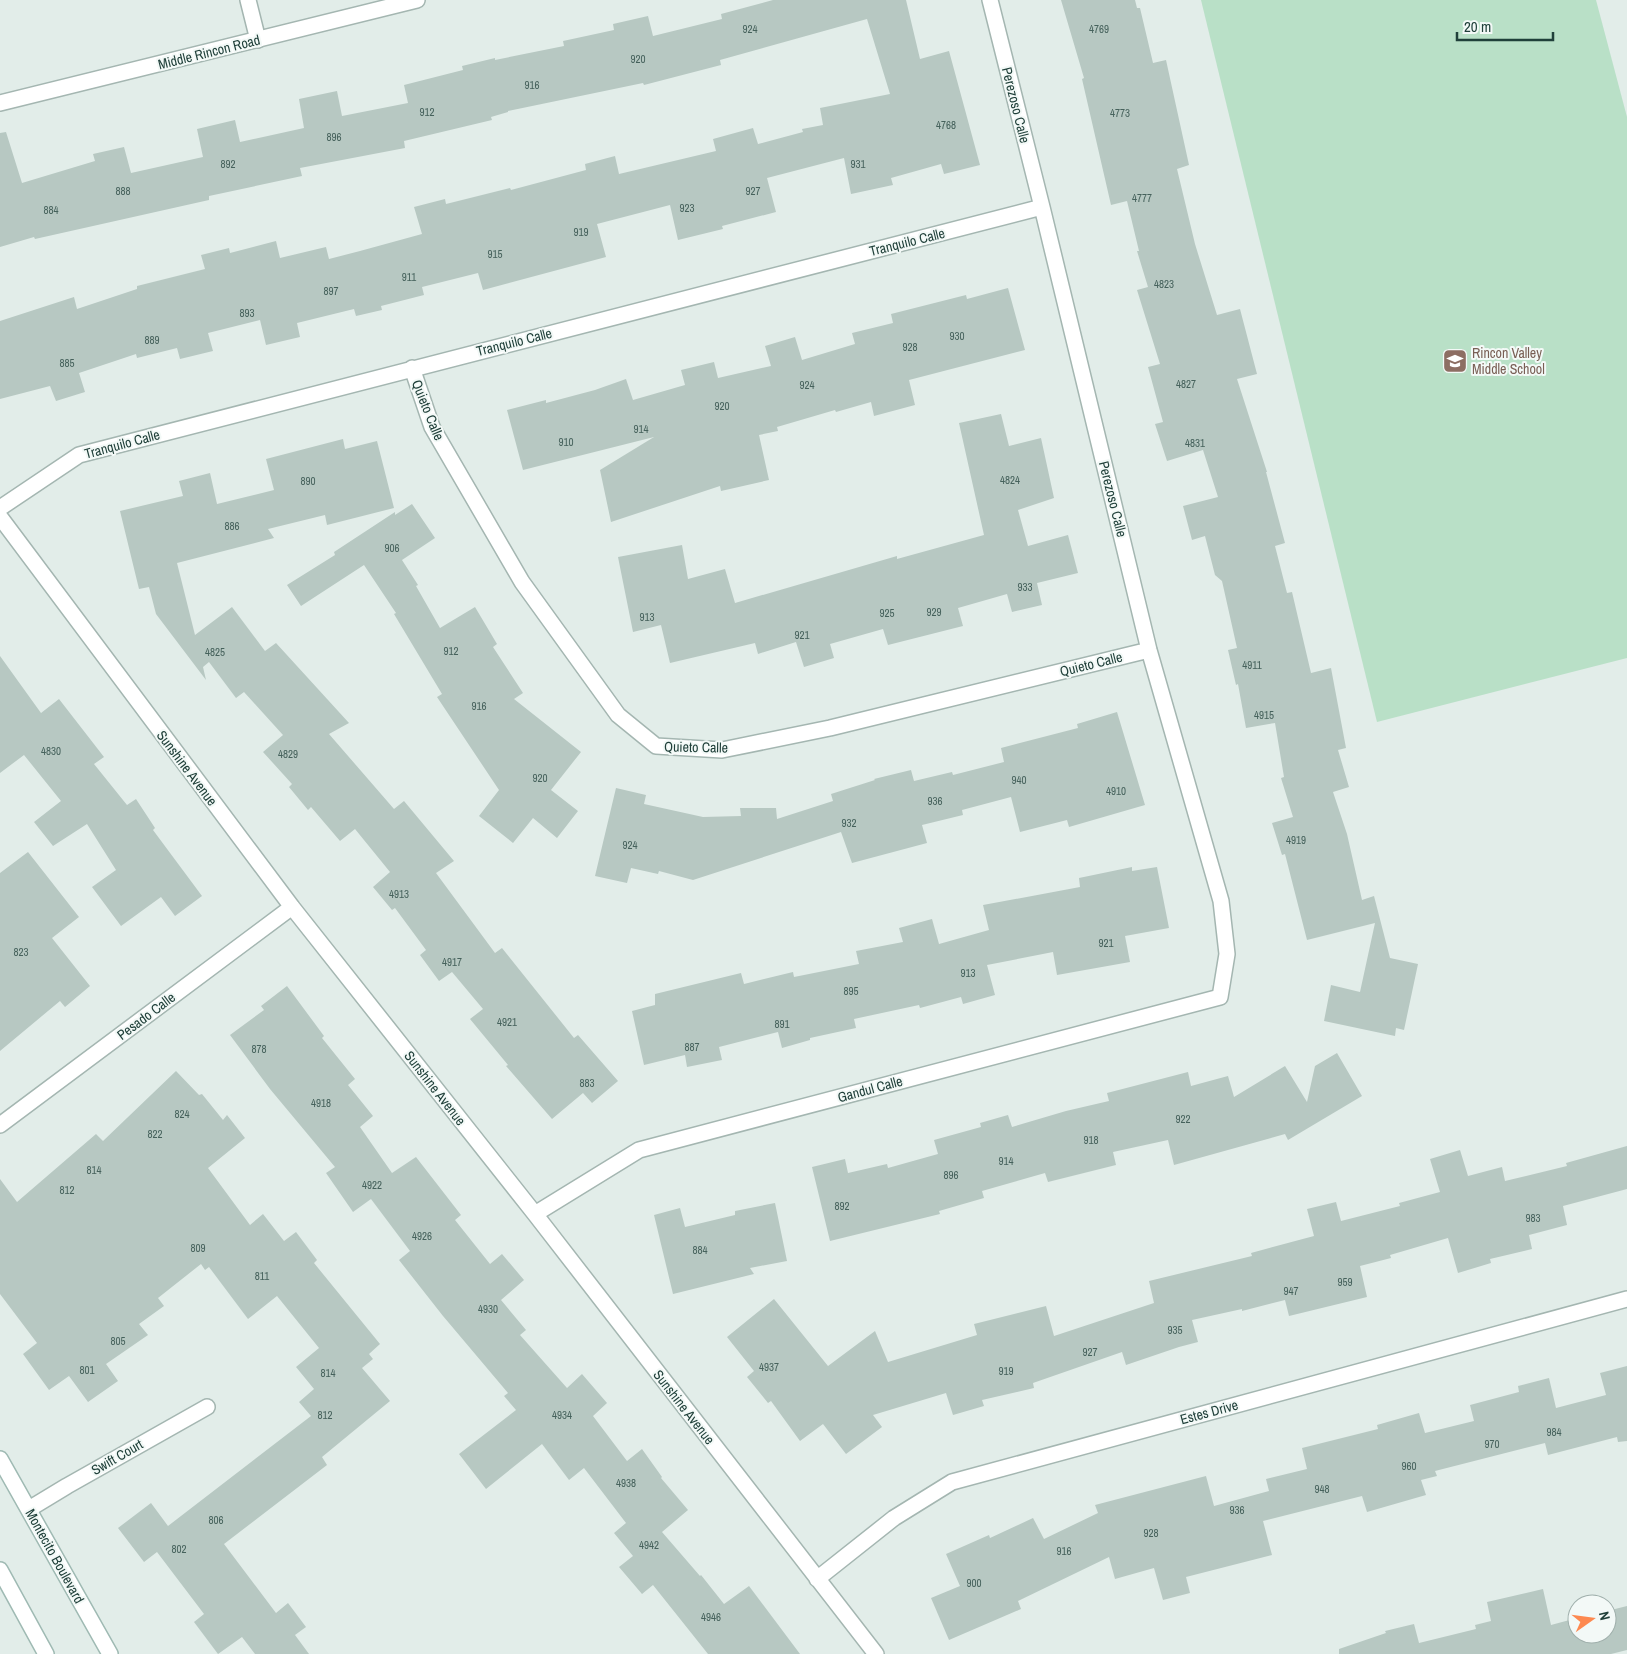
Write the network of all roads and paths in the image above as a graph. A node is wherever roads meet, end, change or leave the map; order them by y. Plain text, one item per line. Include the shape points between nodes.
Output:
1 (248, 0) edge
2 (417, 0) edge
3 (990, 0) edge
4 (258, 40) junction
5 (0, 103) edge
6 (1042, 207) junction
7 (412, 368) junction
8 (0, 508) edge
9 (0, 517) edge
10 (1149, 650) junction
11 (292, 906) junction
12 (1220, 997) joint
13 (0, 1125) edge
14 (534, 1214) junction
15 (1627, 1299) edge
16 (207, 1407) dead end
17 (0, 1459) edge
18 (29, 1510) junction
19 (0, 1570) edge
20 (817, 1579) junction
21 (46, 1654) edge
22 (110, 1654) edge
23 (876, 1654) edge

1 - 4 street
2 - 4 street, Middle Rincon Road
3 - 6 street, Perezoso Calle
4 - 5 street, Middle Rincon Road
6 - 7 street, Tranquilo Calle
6 - 10 street, Perezoso Calle
7 - 8 street, Tranquilo Calle via 79,455
7 - 10 street, Quieto Calle via 432,427 522,582 618,715 656,746 722,750 830,728
9 - 11 street, Sunshine Avenue
10 - 12 street, Perezoso Calle via 1221,902 1227,954
11 - 13 street, Pesado Calle
11 - 14 street, Sunshine Avenue
12 - 14 street, Gandul Calle via 639,1150
14 - 20 street, Sunshine Avenue
15 - 20 street, Estes Drive via 952,1482 894,1518
16 - 18 street, Swift Court
17 - 18 street, Montecito Boulevard
18 - 22 street, Montecito Boulevard
19 - 21 street
20 - 23 street, Sunshine Avenue

